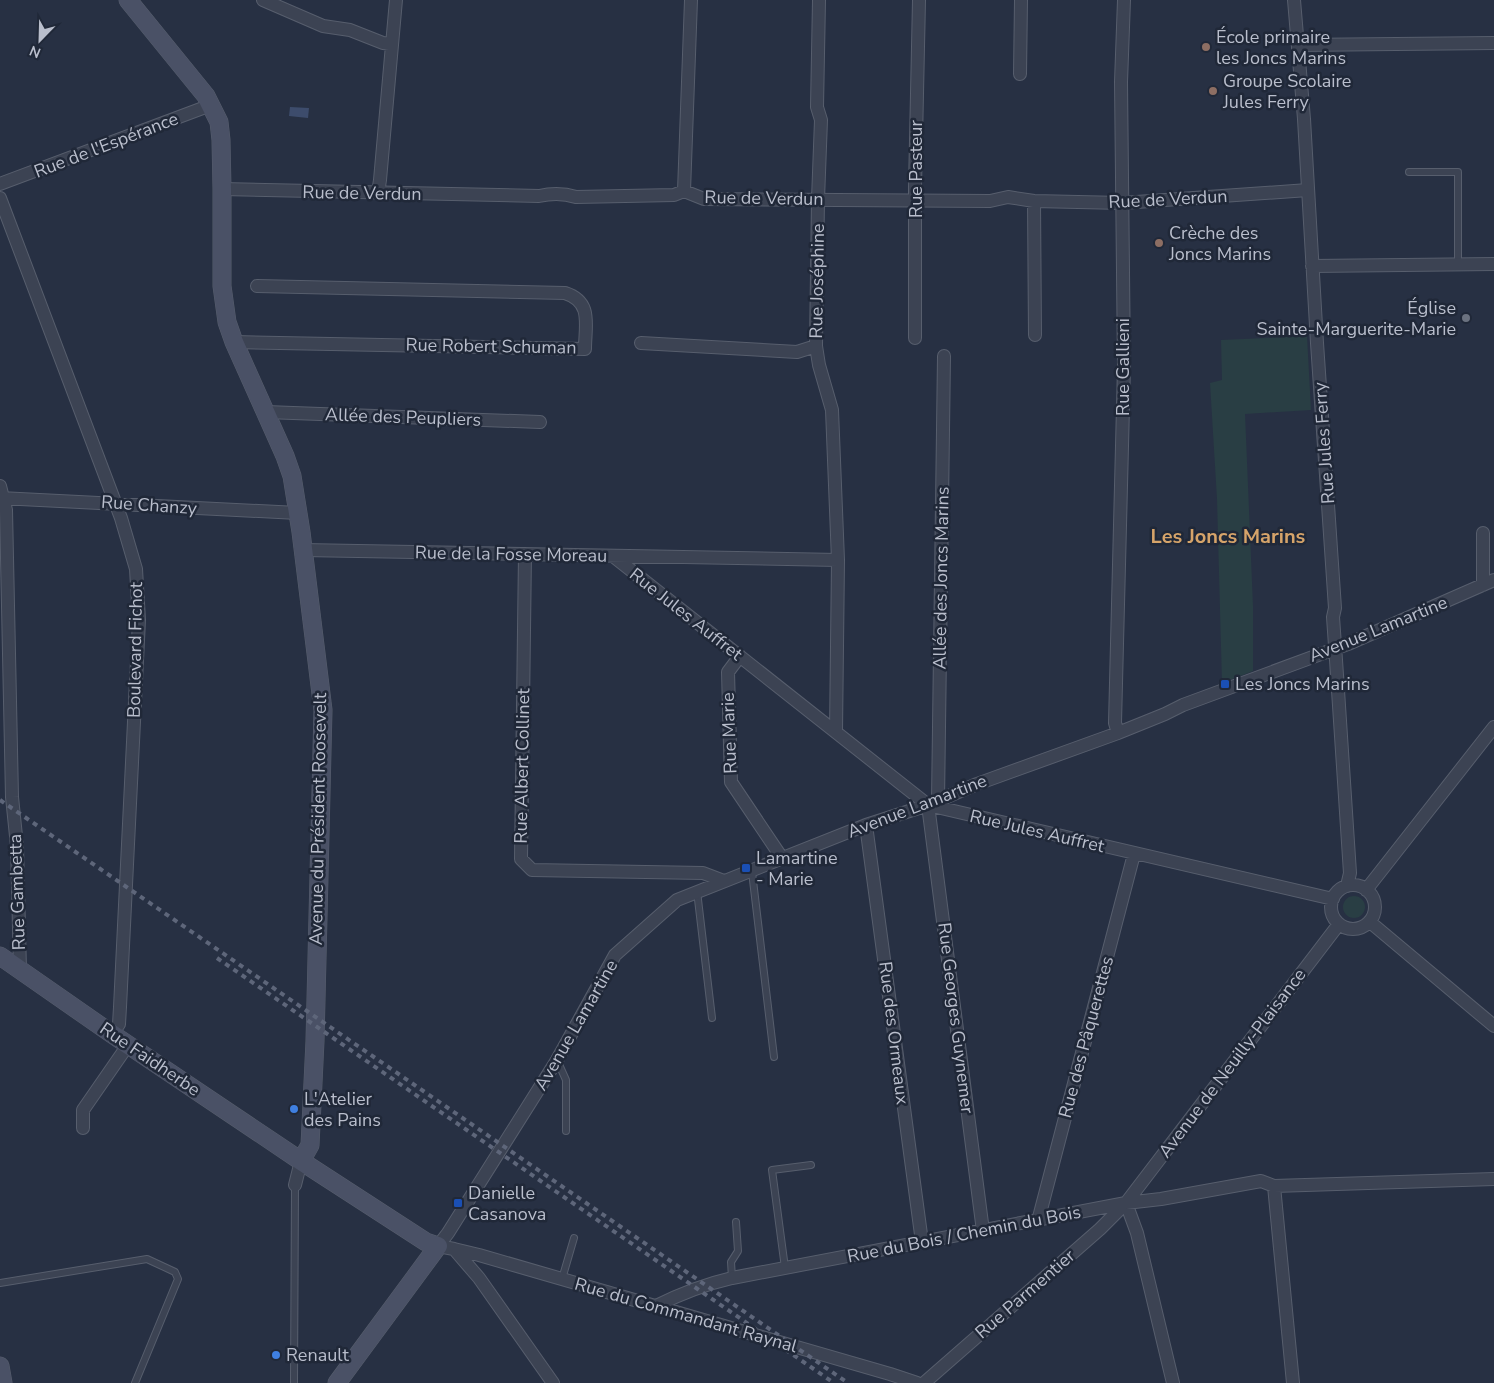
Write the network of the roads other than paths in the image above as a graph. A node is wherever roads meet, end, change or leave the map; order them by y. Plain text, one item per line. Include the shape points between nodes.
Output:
1 (128, 0) edge
2 (262, 0) edge
3 (396, 0) edge
4 (691, 0) edge
5 (819, 0) edge
6 (920, 0) edge
7 (1020, 0) edge
8 (1124, 0) edge
9 (1294, 0) edge
10 (392, 44) junction
11 (1298, 44) junction
12 (1494, 44) edge
13 (1020, 74) dead end
14 (211, 105) junction
15 (1409, 172) dead end
16 (0, 184) edge
17 (222, 189) junction
18 (1308, 190) junction
19 (684, 192) junction
20 (378, 193) junction
21 (0, 198) edge
22 (818, 199) junction
23 (916, 201) junction
24 (1034, 202) junction
25 (1122, 203) junction
26 (1458, 264) junction
27 (1494, 264) edge
28 (1312, 266) junction
29 (257, 286) dead end
30 (1035, 335) dead end
31 (915, 338) dead end
32 (234, 342) junction
33 (641, 343) dead end
34 (816, 346) junction
35 (944, 356) dead end
36 (266, 412) junction
37 (540, 422) dead end
38 (1, 494) edge
39 (116, 504) junction
40 (298, 513) junction
41 (1483, 533) dead end
42 (303, 550) junction
43 (525, 554) junction
44 (613, 556) junction
45 (838, 560) junction
46 (1489, 582) edge
47 (1336, 649) junction
48 (740, 656) junction
49 (1494, 727) edge
50 (836, 732) junction
51 (1118, 733) junction
52 (933, 803) junction
53 (866, 825) junction
54 (1134, 854) junction
55 (782, 858) junction
56 (752, 872) junction
57 (724, 881) junction
58 (1347, 886) junction
59 (1366, 890) junction
60 (697, 891) junction
61 (1333, 900) junction
62 (1370, 922) junction
63 (1339, 924) junction
64 (0, 956) edge
65 (20, 970) junction
66 (712, 1018) dead end
67 (1494, 1026) edge
68 (112, 1034) junction
69 (128, 1045) junction
70 (774, 1057) dead end
71 (557, 1060) junction
72 (83, 1128) dead end
73 (566, 1131) dead end
74 (301, 1161) junction
75 (811, 1165) dead end
76 (1494, 1179) edge
77 (295, 1185) joint
78 (1274, 1186) junction
79 (1126, 1203) junction
80 (1038, 1221) junction
81 (736, 1222) dead end
82 (983, 1231) junction
83 (574, 1238) dead end
84 (922, 1242) junction
85 (446, 1247) junction
86 (785, 1268) junction
87 (732, 1278) junction
88 (562, 1279) junction
89 (0, 1283) edge
90 (656, 1306) junction
91 (0, 1366) edge
92 (3, 1383) edge
93 (135, 1383) edge
94 (294, 1383) edge
95 (337, 1383) edge
96 (553, 1383) edge
97 (917, 1383) edge
98 (924, 1383) edge
99 (1173, 1383) edge
100 (1293, 1383) edge

1 - 14 street, Avenue du Président Roosevelt
2 - 10 street via 324,26 350,30
3 - 10 street
4 - 19 street
5 - 22 street, Rue Joséphine via 817,107 821,120
6 - 23 street, Rue Pasteur
7 - 13 street
8 - 25 street, Rue Gallieni
9 - 11 street, Rue Jules Ferry
10 - 20 street
11 - 12 street
11 - 18 street, Rue Jules Ferry
14 - 16 street, Rue de l'Espérance
14 - 17 street, Avenue du Président Roosevelt via 219,122
15 - 26 lane via 1458,172
17 - 20 street, Rue de Verdun
17 - 32 street, Avenue du Président Roosevelt via 222,286 227,322
18 - 25 street, Rue de Verdun
18 - 28 street, Rue Jules Ferry
19 - 20 street, Rue de Verdun via 674,196 576,197 565,193 539,196
19 - 22 street, Rue de Verdun via 704,199
21 - 39 street, Boulevard Fichot
22 - 23 street, Rue de Verdun
22 - 34 street, Rue Joséphine
23 - 24 street, Rue de Verdun via 990,201 1008,197
23 - 31 street, Rue Pasteur
24 - 25 street, Rue de Verdun
24 - 30 street
25 - 51 street, Rue Gallieni via 1124,368 1115,723
26 - 27 street
26 - 28 street
28 - 47 street, Rue Jules Ferry
29 - 32 street, Rue Robert Schuman via 565,293 583,304 585,349
32 - 36 street, Avenue du Président Roosevelt
33 - 34 street via 797,352
34 - 45 street, Rue Joséphine via 832,410
35 - 52 street, Allée des Joncs Marins
36 - 37 street, Allée des Peupliers
36 - 40 street, Avenue du Président Roosevelt via 289,467
38 - 39 street, Rue Chanzy
38 - 65 street, Rue Gambetta via 6,510 12,797 17,846
39 - 40 street, Rue Chanzy
39 - 68 street, Boulevard Fichot via 136,570 139,620 120,1006 118,1024
40 - 42 street, Avenue du Président Roosevelt
41 - 46 street
42 - 43 street, Rue de la Fosse Moreau
42 - 74 street, Avenue du Président Roosevelt via 323,710 310,1145
43 - 44 street, Rue de la Fosse Moreau
43 - 57 street, Rue Albert Collinet via 521,859 532,870 703,873
44 - 45 street, Rue de la Fosse Moreau
44 - 48 street, Rue Jules Auffret
45 - 50 street, Rue Joséphine
46 - 47 street, Avenue Lamartine
47 - 51 street, Avenue Lamartine via 1183,705
47 - 58 street, Rue Jules Ferry via 1350,872
48 - 50 street, Rue Jules Auffret
48 - 55 street, Rue Marie via 728,672 730,782
49 - 59 street
50 - 52 street, Rue Jules Auffret
51 - 52 street, Avenue Lamartine
52 - 53 street, Avenue Lamartine
52 - 54 street, Rue Jules Auffret
52 - 82 street, Rue Georges Guynemer
53 - 55 street, Avenue Lamartine
53 - 84 street, Rue des Ormeaux
54 - 61 street, Rue Jules Auffret
54 - 80 street, Rue des Pâquerettes
55 - 56 street, Avenue Lamartine
56 - 57 street, Avenue Lamartine
56 - 70 lane
57 - 60 street, Avenue Lamartine
58 - 59 street
58 - 61 street
59 - 62 street via 1375,906
60 - 66 lane
60 - 71 street, Avenue Lamartine via 677,900 615,955
61 - 63 street via 1332,912
62 - 63 street via 1350,929
62 - 67 street
63 - 79 street, Avenue de Neuilly-Plaisance
64 - 65 street, Rue Faidherbe
65 - 68 street, Rue Faidherbe
68 - 69 street, Rue Faidherbe
69 - 72 street via 83,1110
69 - 74 street, Rue Faidherbe
71 - 73 lane via 566,1080
71 - 85 street, Avenue Lamartine via 448,1233
74 - 77 street
74 - 85 street via 426,1242
75 - 86 lane via 772,1170
76 - 78 street, Rue du Bois / Chemin du Bois
77 - 94 lane
78 - 79 street, Rue du Bois / Chemin du Bois via 1261,1181
78 - 100 street
79 - 80 street, Rue du Bois / Chemin du Bois
79 - 98 street, Rue Parmentier
79 - 99 street via 1137,1233
80 - 82 street, Rue du Bois / Chemin du Bois
81 - 87 lane via 738,1251 731,1262
82 - 84 street, Rue du Bois / Chemin du Bois
83 - 88 lane
84 - 86 street, Rue du Bois / Chemin du Bois
85 - 88 street, Rue du Commandant Raynal
85 - 95 street
85 - 96 street via 479,1278
86 - 87 street, Rue du Bois / Chemin du Bois
87 - 90 street, Rue du Bois / Chemin du Bois via 675,1296
88 - 90 street, Rue du Commandant Raynal
89 - 93 lane via 147,1259 175,1272 178,1279
90 - 97 street, Rue du Commandant Raynal
91 - 92 street

